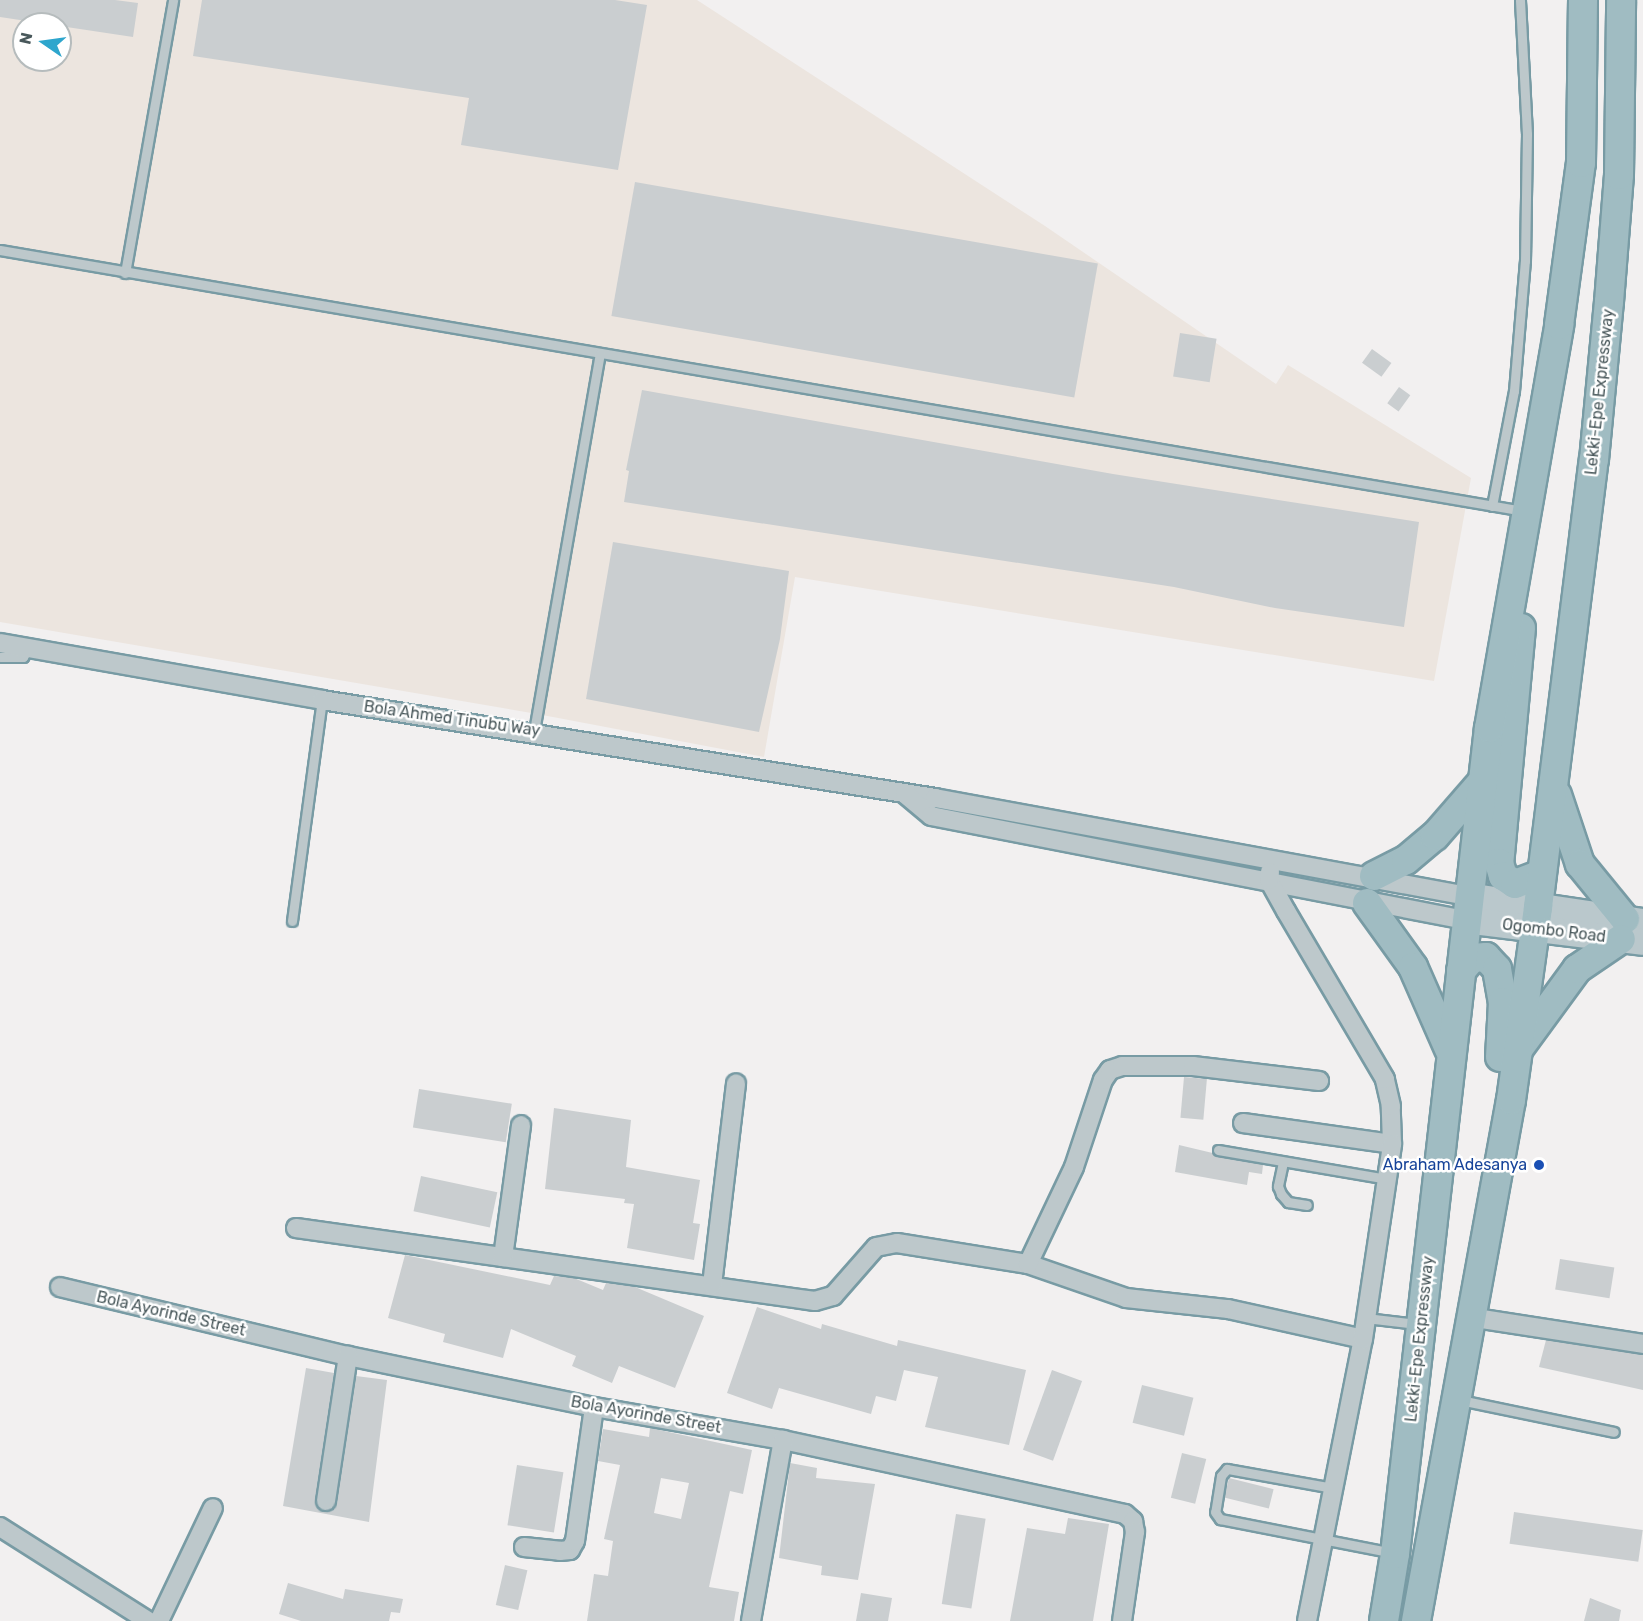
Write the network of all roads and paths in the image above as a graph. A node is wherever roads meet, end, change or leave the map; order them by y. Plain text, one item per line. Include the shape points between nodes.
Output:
1 (174, 0) edge
2 (1520, 0) edge
3 (1583, 0) edge
4 (1621, 0) edge
5 (0, 250) edge
6 (125, 273) junction
7 (600, 354) junction
8 (1492, 506) junction
9 (1523, 522) junction
10 (0, 643) edge
11 (28, 647) junction
12 (0, 657) edge
13 (322, 700) junction
14 (534, 731) junction
15 (1554, 781) junction
16 (1482, 782) junction
17 (904, 793) junction
18 (1271, 859) junction
19 (1541, 874) junction
20 (1374, 876) junction
21 (1269, 880) junction
22 (1367, 903) junction
23 (1467, 908) junction
24 (1537, 918) junction
25 (292, 921) dead end
26 (1633, 931) edge
27 (1461, 971) junction
28 (1517, 1051) junction
29 (1452, 1057) junction
30 (1320, 1081) dead end
31 (736, 1083) dead end
32 (1243, 1123) dead end
33 (521, 1125) dead end
34 (1392, 1144) junction
35 (1218, 1150) dead end
36 (1283, 1162) junction
37 (1387, 1179) junction
38 (1306, 1205) dead end
39 (296, 1228) dead end
40 (1482, 1252) junction
41 (503, 1257) junction
42 (1028, 1264) junction
43 (712, 1285) junction
44 (60, 1287) dead end
45 (1469, 1317) junction
46 (1366, 1318) junction
47 (1422, 1324) junction
48 (1363, 1338) junction
49 (1643, 1344) edge
50 (348, 1356) junction
51 (1454, 1399) junction
52 (594, 1407) junction
53 (1614, 1432) dead end
54 (783, 1440) junction
55 (1333, 1488) junction
56 (326, 1501) dead end
57 (213, 1508) dead end
58 (0, 1527) edge
59 (1323, 1541) junction
60 (524, 1546) dead end
61 (1395, 1554) junction
62 (148, 1621) edge
63 (159, 1621) edge
64 (751, 1621) edge
65 (1122, 1621) edge
66 (1307, 1621) edge
67 (1384, 1621) edge
68 (1416, 1621) edge

1 - 6 lane
2 - 8 lane via 1527,134 1525,261 1514,391
3 - 9 highway via 1581,163 1559,325
4 - 15 highway, Lekki-Epe Expressway via 1619,175 1609,302
5 - 6 lane
6 - 7 lane
7 - 8 lane
7 - 14 lane
8 - 9 lane
9 - 16 highway, Lekki-Epe Expressway
9 - 19 highway via 1521,651 1499,863 1503,876 1515,884
10 - 11 street, Bola Ahmed Tinubu Way
11 - 12 lane via 23,657
11 - 13 street, Bola Ahmed Tinubu Way
13 - 14 street, Bola Ahmed Tinubu Way
13 - 25 lane
14 - 17 street, Bola Ahmed Tinubu Way
15 - 19 highway, Lekki-Epe Expressway
15 - 26 highway via 1569,840 1580,864
16 - 20 highway via 1436,836 1406,861
16 - 23 highway, Lekki-Epe Expressway
17 - 18 street, Bola Ahmed Tinubu Way
17 - 21 street via 932,816
18 - 20 street, Bola Ahmed Tinubu Way
18 - 21 street
19 - 24 highway, Lekki-Epe Expressway
20 - 23 street, Bola Ahmed Tinubu Way
21 - 22 street
21 - 34 street via 1385,1079 1391,1106
22 - 23 street
22 - 29 highway via 1413,967
23 - 24 main road, Ogombo Road
23 - 27 highway, Lekki-Epe Expressway
24 - 26 main road, Ogombo Road
24 - 28 highway, Lekki-Epe Expressway
26 - 28 highway via 1577,969
27 - 29 highway, Lekki-Epe Expressway
27 - 40 highway via 1472,958 1486,957 1501,982 1503,1002 1477,1219
28 - 40 highway, Lekki-Epe Expressway
29 - 47 highway, Lekki-Epe Expressway
30 - 42 street via 1193,1066 1122,1066 1110,1070 1103,1080 1074,1167
31 - 43 street
32 - 34 street
33 - 41 street
34 - 37 street
35 - 36 lane
36 - 37 lane
36 - 38 lane via 1278,1186 1281,1194 1288,1202
37 - 46 street
39 - 41 street
40 - 45 highway
41 - 43 street
42 - 43 street via 897,1243 876,1248 832,1296 815,1301
42 - 48 street via 1126,1298 1228,1309
44 - 50 street, Bola Ayorinde Street
45 - 49 street
45 - 51 highway
46 - 47 lane
46 - 48 street
47 - 61 highway, Lekki-Epe Expressway
48 - 55 street
50 - 52 street, Bola Ayorinde Street
50 - 56 street
51 - 53 lane
51 - 68 highway
52 - 54 street, Bola Ayorinde Street
52 - 60 street via 575,1540 570,1550
54 - 64 street
54 - 65 street, Bola Ayorinde Street via 1125,1514 1133,1521 1135,1532
55 - 59 street
55 - 59 lane via 1237,1469 1227,1469 1221,1476 1215,1512 1220,1519
57 - 63 street
58 - 62 street
59 - 61 lane
59 - 66 street
61 - 67 highway, Lekki-Epe Expressway

